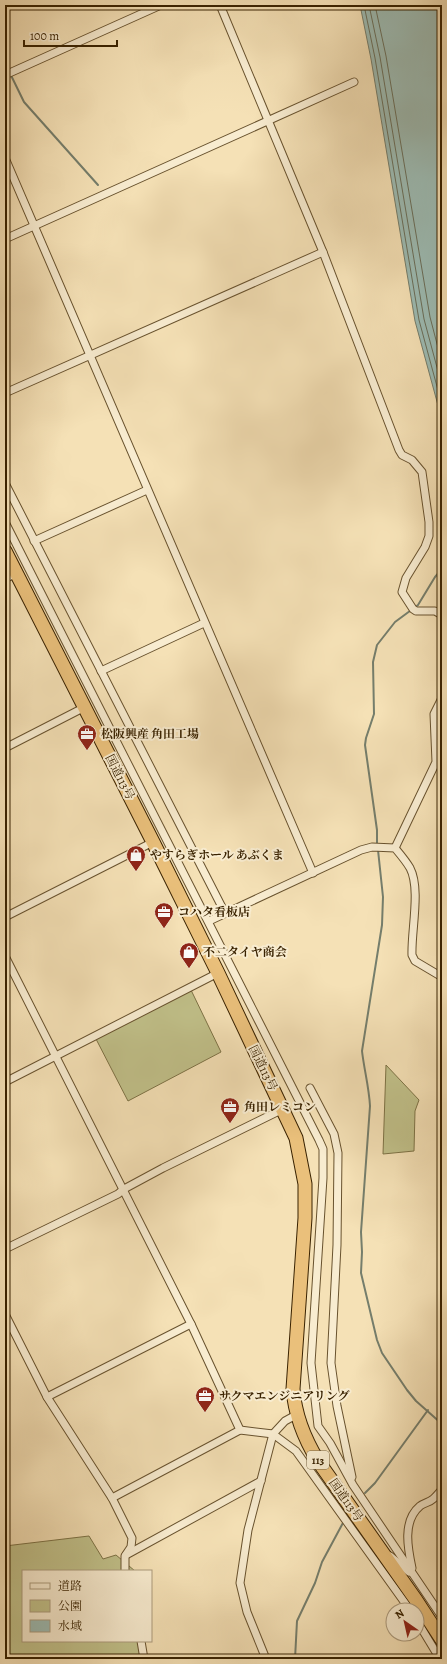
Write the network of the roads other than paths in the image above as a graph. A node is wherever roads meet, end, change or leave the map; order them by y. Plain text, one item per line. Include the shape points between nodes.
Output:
1 (161, 5) edge
2 (220, 5) edge
3 (5, 75) edge
4 (354, 82) dead end
5 (269, 121) junction
6 (5, 158) edge
7 (34, 226) junction
8 (5, 239) edge
9 (323, 252) junction
10 (89, 355) junction
11 (5, 393) edge
12 (5, 483) edge
13 (147, 490) junction
14 (5, 522) edge
15 (34, 541) junction
16 (5, 551) edge
17 (11, 576) edge
18 (442, 615) edge
19 (204, 623) junction
20 (101, 671) junction
21 (442, 698) edge
22 (85, 707) junction
23 (5, 748) edge
24 (153, 842) junction
25 (395, 848) junction
26 (313, 873) junction
27 (225, 913) junction
28 (5, 917) edge
29 (209, 921) junction
30 (5, 956) edge
31 (218, 973) junction
32 (442, 977) edge
33 (56, 1056) junction
34 (5, 1082) edge
35 (310, 1088) dead end
36 (283, 1109) junction
37 (124, 1189) junction
38 (5, 1249) edge
39 (5, 1314) edge
40 (191, 1324) junction
41 (47, 1397) junction
42 (296, 1415) junction
43 (240, 1430) junction
44 (273, 1434) junction
45 (261, 1481) junction
46 (354, 1485) junction
47 (442, 1490) edge
48 (112, 1498) junction
49 (125, 1556) junction
50 (386, 1557) junction
51 (125, 1570) edge
52 (414, 1574) junction
53 (404, 1602) edge
54 (442, 1617) edge
55 (425, 1634) edge
56 (442, 1640) edge
57 (141, 1642) edge
58 (144, 1659) edge
59 (266, 1659) edge
60 (440, 1659) edge

1 - 3 street
2 - 5 street
4 - 5 street
5 - 7 street
5 - 9 street
6 - 7 street
7 - 8 street
7 - 10 street
9 - 10 street
9 - 18 street via 399,450 422,472 429,536 406,578 402,592 416,611 435,611
10 - 11 street
10 - 13 street
12 - 15 street
13 - 15 street
13 - 19 street
14 - 29 street
15 - 20 street
16 - 17 highway, 国道113号 / 113
17 - 22 highway, 国道113号 / 113
19 - 20 street
19 - 26 street
20 - 27 street
21 - 25 street via 434,714 436,762
22 - 23 street
22 - 24 highway, 国道113号 / 113
24 - 28 street
24 - 31 highway, 国道113号 / 113
25 - 26 street via 372,847 361,850
25 - 32 street via 411,869 413,879 415,899 412,956 415,961
26 - 27 street
27 - 29 street
29 - 46 street via 323,1149 311,1363 318,1426
30 - 33 street
31 - 33 street
31 - 36 highway, 国道113号 / 113
33 - 34 street
33 - 37 street
35 - 46 street via 334,1134 338,1154 337,1246 331,1363 337,1406
36 - 37 street
36 - 42 highway, 国道113号 / 113 via 296,1138 305,1184 293,1389
37 - 38 street
37 - 40 street
39 - 41 street
40 - 41 street
40 - 43 street
41 - 48 street
42 - 44 street via 285,1421
42 - 50 highway, 国道113号 / 113 via 315,1456
43 - 44 street
43 - 48 street
44 - 45 street
44 - 53 street via 296,1450
45 - 49 street
45 - 59 street via 248,1530 240,1583 247,1612
46 - 52 street
47 - 52 street via 420,1506 410,1522 407,1539
48 - 49 street via 132,1538 131,1547
49 - 51 street
50 - 52 street via 390,1556
50 - 56 highway, 国道113号 / 113
52 - 54 street
55 - 60 street
57 - 58 street

